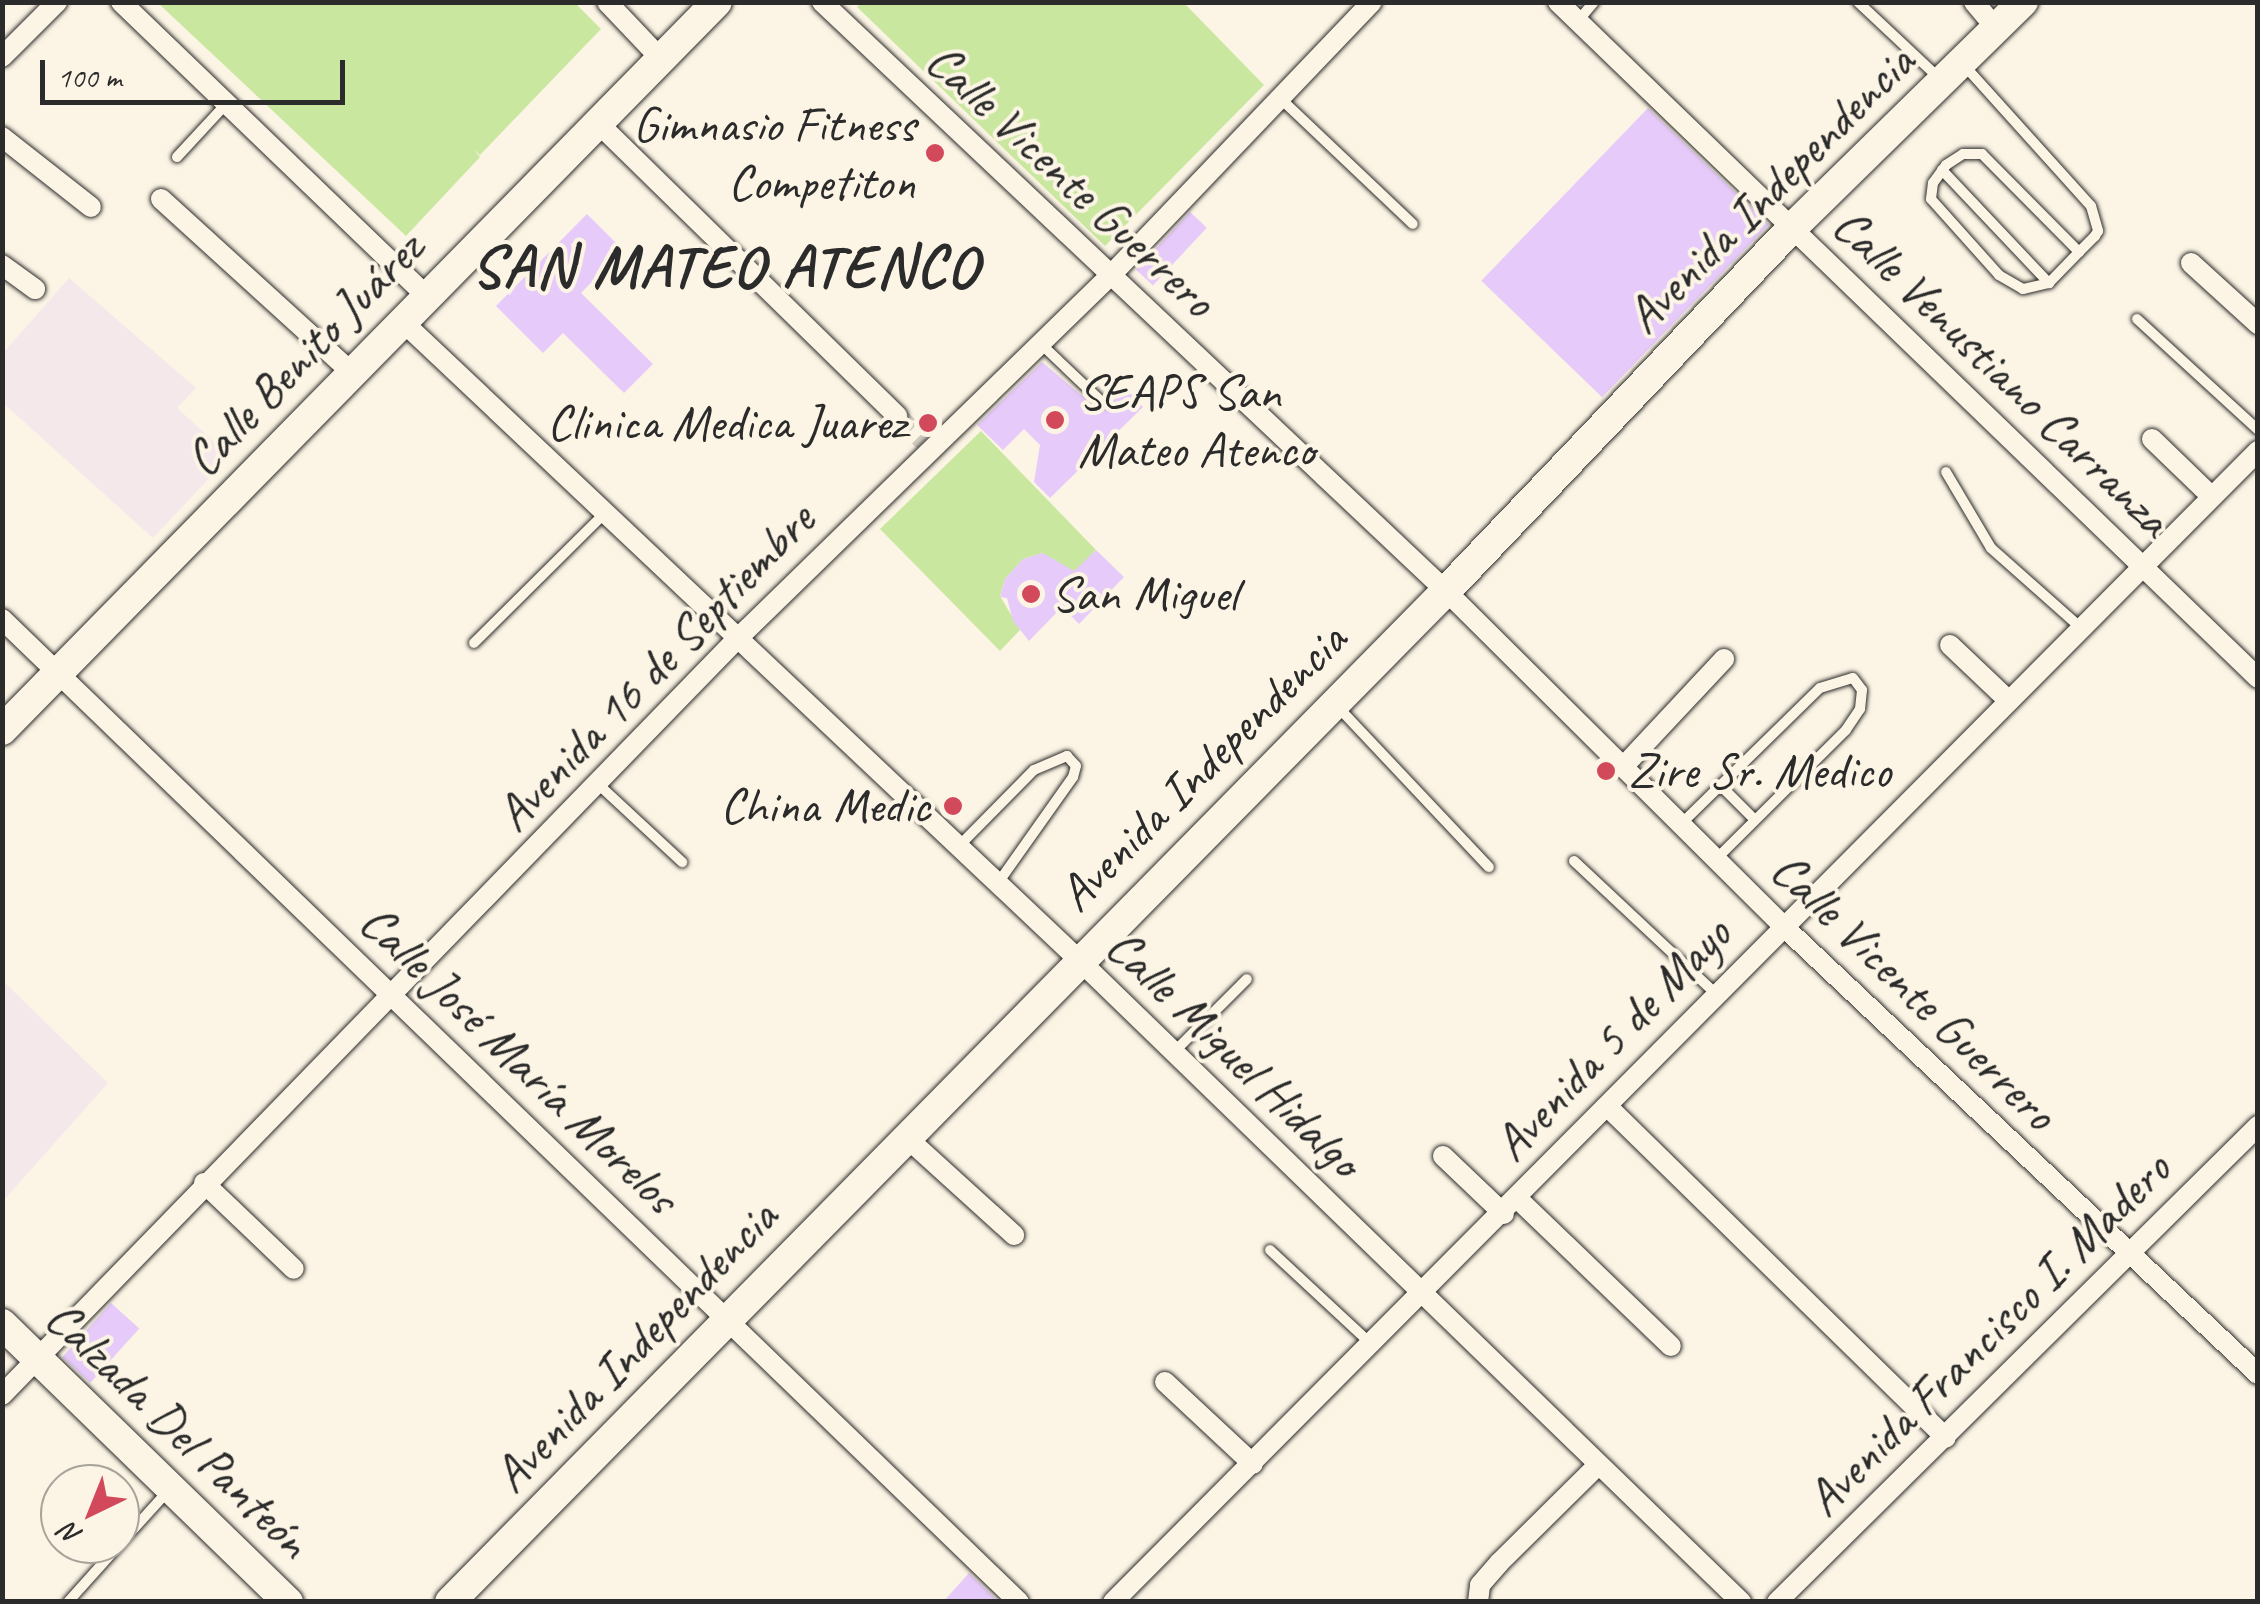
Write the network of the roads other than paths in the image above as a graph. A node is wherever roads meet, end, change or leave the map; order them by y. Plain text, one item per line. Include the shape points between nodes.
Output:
1 (121, 2) edge
2 (607, 2) edge
3 (717, 2) edge
4 (822, 2) edge
5 (1372, 2) edge
6 (1558, 2) edge
7 (1594, 2) edge
8 (1858, 2) edge
9 (1974, 2) edge
10 (2023, 2) edge
11 (52, 4) edge
12 (1577, 22) junction
13 (1997, 29) junction
14 (2, 57) edge
15 (661, 59) junction
16 (1953, 72) junction
17 (1280, 98) junction
18 (226, 104) junction
19 (598, 123) junction
20 (2, 137) edge
21 (178, 156) dead end
22 (1942, 170) junction
23 (161, 199) dead end
24 (91, 206) dead end
25 (1413, 224) dead end
26 (1792, 229) junction
27 (2079, 252) junction
28 (2191, 263) dead end
29 (2, 265) edge
30 (1112, 274) junction
31 (2048, 282) junction
32 (35, 289) dead end
33 (428, 296) junction
34 (2137, 318) dead end
35 (403, 322) junction
36 (2258, 324) edge
37 (1040, 343) junction
38 (352, 373) junction
39 (1102, 402) dead end
40 (897, 416) tunnel mouth
41 (2258, 430) edge
42 (2152, 439) dead end
43 (2258, 451) edge
44 (1946, 472) dead end
45 (2212, 497) junction
46 (603, 515) junction
47 (2144, 567) junction
48 (1446, 591) junction
49 (2, 619) edge
50 (2082, 628) junction
51 (737, 640) junction
52 (474, 643) dead end
53 (1950, 645) dead end
54 (1724, 659) dead end
55 (60, 673) junction
56 (2258, 678) edge
57 (2009, 701) junction
58 (1334, 702) junction
59 (2, 730) edge
60 (1623, 767) junction
61 (598, 784) junction
62 (1721, 786) junction
63 (1754, 819) junction
64 (1681, 824) junction
65 (958, 846) junction
66 (1716, 859) junction
67 (1574, 861) dead end
68 (682, 862) dead end
69 (1490, 867) dead end
70 (998, 884) junction
71 (1782, 924) junction
72 (1078, 959) junction
73 (1246, 978) dead end
74 (1716, 993) junction
75 (396, 994) junction
76 (1173, 1052) junction
77 (1607, 1106) junction
78 (2258, 1126) edge
79 (906, 1137) junction
80 (1443, 1156) dead end
81 (204, 1183) junction
82 (1511, 1207) junction
83 (1014, 1235) dead end
84 (1270, 1250) dead end
85 (2128, 1254) junction
86 (294, 1269) dead end
87 (1418, 1292) junction
88 (728, 1321) junction
89 (2, 1324) edge
90 (1370, 1342) junction
91 (1671, 1346) dead end
92 (38, 1358) junction
93 (2258, 1374) edge
94 (1165, 1382) dead end
95 (2, 1395) edge
96 (1946, 1438) junction
97 (1253, 1464) junction
98 (1596, 1467) junction
99 (171, 1487) junction
100 (140, 1522) edge
101 (102, 1564) edge
102 (68, 1602) edge
103 (288, 1602) edge
104 (450, 1602) edge
105 (1020, 1602) edge
106 (1113, 1602) edge
107 (1478, 1602) edge
108 (1741, 1602) edge
109 (1778, 1602) edge

1 - 18 street
2 - 15 street
3 - 15 main road, Calle Benito Juárez
4 - 30 street, Calle Vicente Guerrero
5 - 17 street, Avenida 16 de Septiembre
6 - 12 street, Calle Venustiano Carranza
7 - 12 lane
8 - 16 lane
9 - 13 street
10 - 13 main road, Avenida Independencia
11 - 14 street
12 - 26 street, Calle Venustiano Carranza
13 - 16 main road, Avenida Independencia
15 - 19 main road, Calle Benito Juárez
16 - 26 main road, Avenida Independencia
16 - 27 lane via 2091,206 2098,230
17 - 25 lane
17 - 30 street, Avenida 16 de Septiembre
18 - 21 lane
18 - 33 street
19 - 33 main road, Calle Benito Juárez
19 - 40 street
20 - 24 street
22 - 27 lane via 1963,154 1982,154
22 - 31 lane
22 - 31 lane via 1931,199 1988,264 2023,290
23 - 38 street
26 - 47 street, Calle Venustiano Carranza
26 - 48 main road, Avenida Independencia
27 - 31 lane
28 - 36 street
29 - 32 street
30 - 37 street, Avenida 16 de Septiembre
30 - 48 street, Calle Vicente Guerrero
33 - 35 main road, Calle Benito Juárez
34 - 41 lane
35 - 38 main road, Calle Benito Juárez
35 - 46 street, Calle Miguel Hidalgo
37 - 39 lane
37 - 51 street, Avenida 16 de Septiembre via 928,444
38 - 55 main road, Calle Benito Juárez
42 - 45 street
43 - 45 street, Avenida 5 de Mayo
44 - 50 lane via 1990,548
45 - 47 street, Avenida 5 de Mayo
46 - 51 street, Calle Miguel Hidalgo
46 - 52 lane
47 - 50 street, Avenida 5 de Mayo
47 - 56 street, Calle Venustiano Carranza
48 - 58 main road, Avenida Independencia
48 - 60 street, Calle Vicente Guerrero
49 - 55 street, Calle José María Morelos
50 - 57 street, Avenida 5 de Mayo
51 - 61 street, Avenida 16 de Septiembre
51 - 65 street, Calle Miguel Hidalgo
53 - 57 street
54 - 60 street
55 - 59 main road, Calle Benito Juárez
55 - 75 street, Calle José María Morelos
57 - 71 street, Avenida 5 de Mayo
58 - 69 lane
58 - 72 main road, Avenida Independencia
60 - 64 street, Calle Vicente Guerrero
61 - 68 lane
61 - 75 street, Avenida 16 de Septiembre
62 - 63 lane
62 - 63 lane via 1820,688 1853,678 1862,690 1860,709 1846,730
62 - 64 lane
63 - 66 lane
64 - 66 street, Calle Vicente Guerrero
65 - 70 street, Calle Miguel Hidalgo
65 - 70 lane via 1034,770 1067,756 1076,766 1073,778
66 - 71 street, Calle Vicente Guerrero
67 - 74 lane
70 - 72 street, Calle Miguel Hidalgo
71 - 74 street, Avenida 5 de Mayo
71 - 85 street, Calle Vicente Guerrero
72 - 76 street, Calle Miguel Hidalgo
72 - 79 main road, Avenida Independencia
73 - 76 lane
74 - 77 street, Avenida 5 de Mayo
75 - 81 street, Avenida 16 de Septiembre
75 - 88 street, Calle José María Morelos
76 - 87 street, Calle Miguel Hidalgo
77 - 82 street, Avenida 5 de Mayo
77 - 96 street
78 - 85 street, Avenida Francisco I. Madero
79 - 83 street
79 - 88 main road, Avenida Independencia
80 - 82 street
81 - 86 street
81 - 92 street, Avenida 16 de Septiembre
82 - 87 street, Avenida 5 de Mayo
82 - 91 street
84 - 90 lane
85 - 93 street, Calle Vicente Guerrero
85 - 96 street, Avenida Francisco I. Madero
87 - 90 street, Avenida 5 de Mayo
87 - 98 street, Calle Miguel Hidalgo
88 - 104 main road, Avenida Independencia
88 - 105 street, Calle José María Morelos
89 - 92 main road, Calzada Del Panteón
90 - 97 street, Avenida 5 de Mayo
92 - 95 street, Avenida 16 de Septiembre
92 - 99 main road, Calzada Del Panteón
94 - 97 street
96 - 109 street, Avenida Francisco I. Madero
97 - 106 street, Avenida 5 de Mayo
98 - 107 street via 1499,1563 1480,1586
98 - 108 street, Calle Miguel Hidalgo
99 - 100 lane
99 - 103 main road, Calzada Del Panteón
101 - 102 lane

